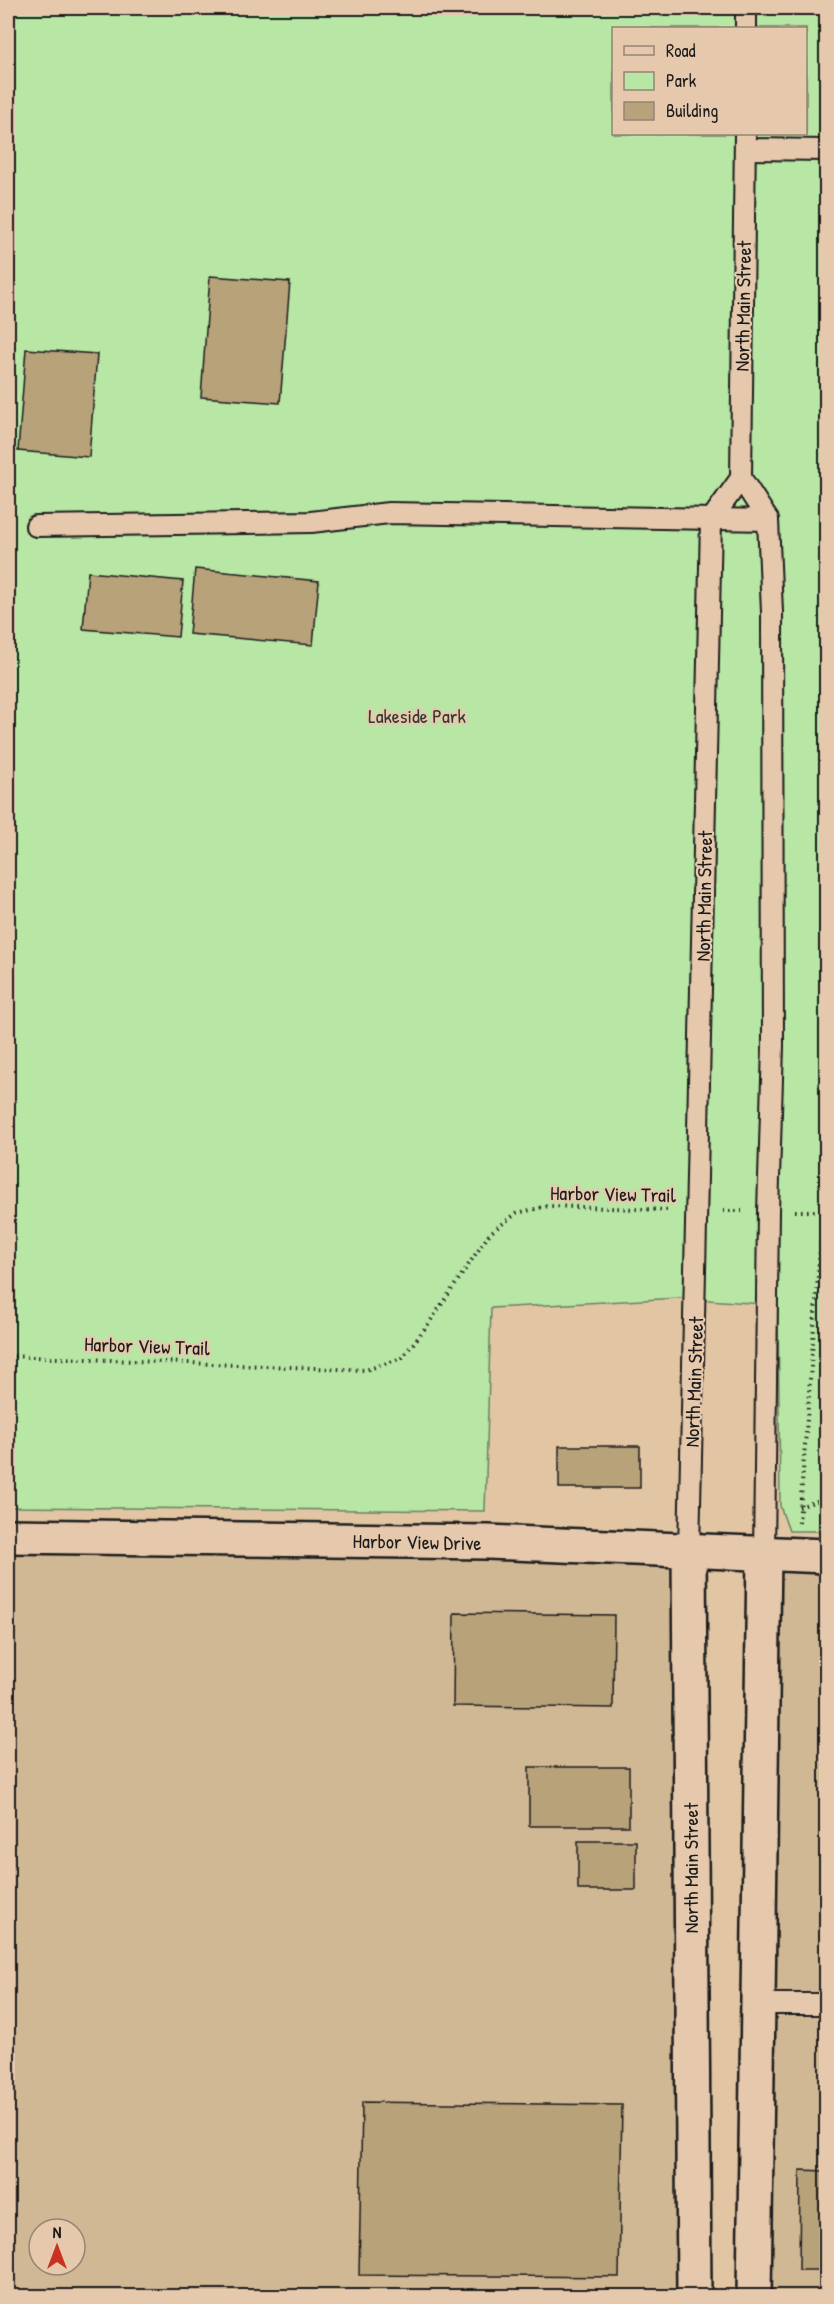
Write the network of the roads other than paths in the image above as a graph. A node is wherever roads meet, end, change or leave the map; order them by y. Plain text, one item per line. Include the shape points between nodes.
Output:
1 (746, 8) edge
2 (746, 27) edge
3 (745, 141) edge
4 (826, 150) edge
5 (741, 478) junction
6 (711, 520) junction
7 (768, 520) junction
8 (36, 526) dead end
9 (8, 1536) edge
10 (689, 1552) junction
11 (764, 1554) junction
12 (826, 1556) edge
13 (758, 2004) junction
14 (826, 2004) edge
15 (694, 2296) edge
16 (754, 2296) edge

1 - 2 lane
3 - 4 lane
3 - 5 lane, North Main Street
5 - 6 lane
5 - 7 lane
6 - 7 lane
6 - 8 lane via 389,513 311,522
6 - 10 lane, North Main Street
7 - 11 lane via 772,612 773,1046
9 - 10 street, Harbor View Drive via 488,1542
10 - 11 street, Harbor View Drive
10 - 15 street, North Main Street
11 - 12 street, Harbor View Drive
11 - 13 street
13 - 14 lane
13 - 16 street

